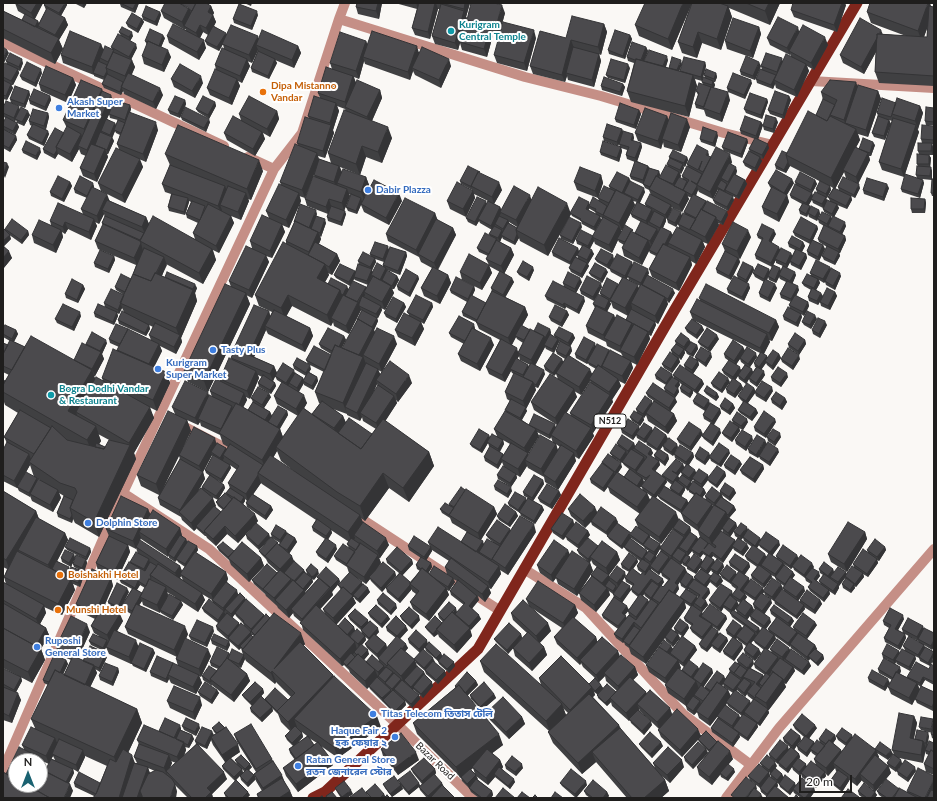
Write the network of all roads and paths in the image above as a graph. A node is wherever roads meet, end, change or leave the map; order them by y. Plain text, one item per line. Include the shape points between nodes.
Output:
1 (345, 3) edge
2 (857, 3) edge
3 (339, 19) junction
4 (3, 42) edge
5 (811, 81) junction
6 (934, 88) edge
7 (773, 145) junction
8 (274, 169) junction
9 (166, 417) junction
10 (247, 458) edge
11 (123, 493) junction
12 (342, 506) edge
13 (934, 549) edge
14 (524, 569) junction
15 (499, 610) junction
16 (397, 724) junction
17 (751, 765) junction
18 (3, 770) edge
19 (313, 798) edge
20 (473, 798) edge
21 (726, 798) edge

1 - 3 street
2 - 5 highway, N512
3 - 7 street via 525,77
3 - 8 street via 302,133
4 - 8 street
5 - 6 street
5 - 7 highway, N512
7 - 14 highway, N512
8 - 9 street
9 - 10 street
9 - 11 street
11 - 16 street, Bazar Road via 209,549
11 - 18 street
12 - 15 street
13 - 17 street via 779,728
14 - 15 highway, N512
14 - 17 street via 586,608 683,714
15 - 16 highway, N512 via 478,649
16 - 19 highway, N512 via 325,792
16 - 20 street, Bazar Road
17 - 21 street

